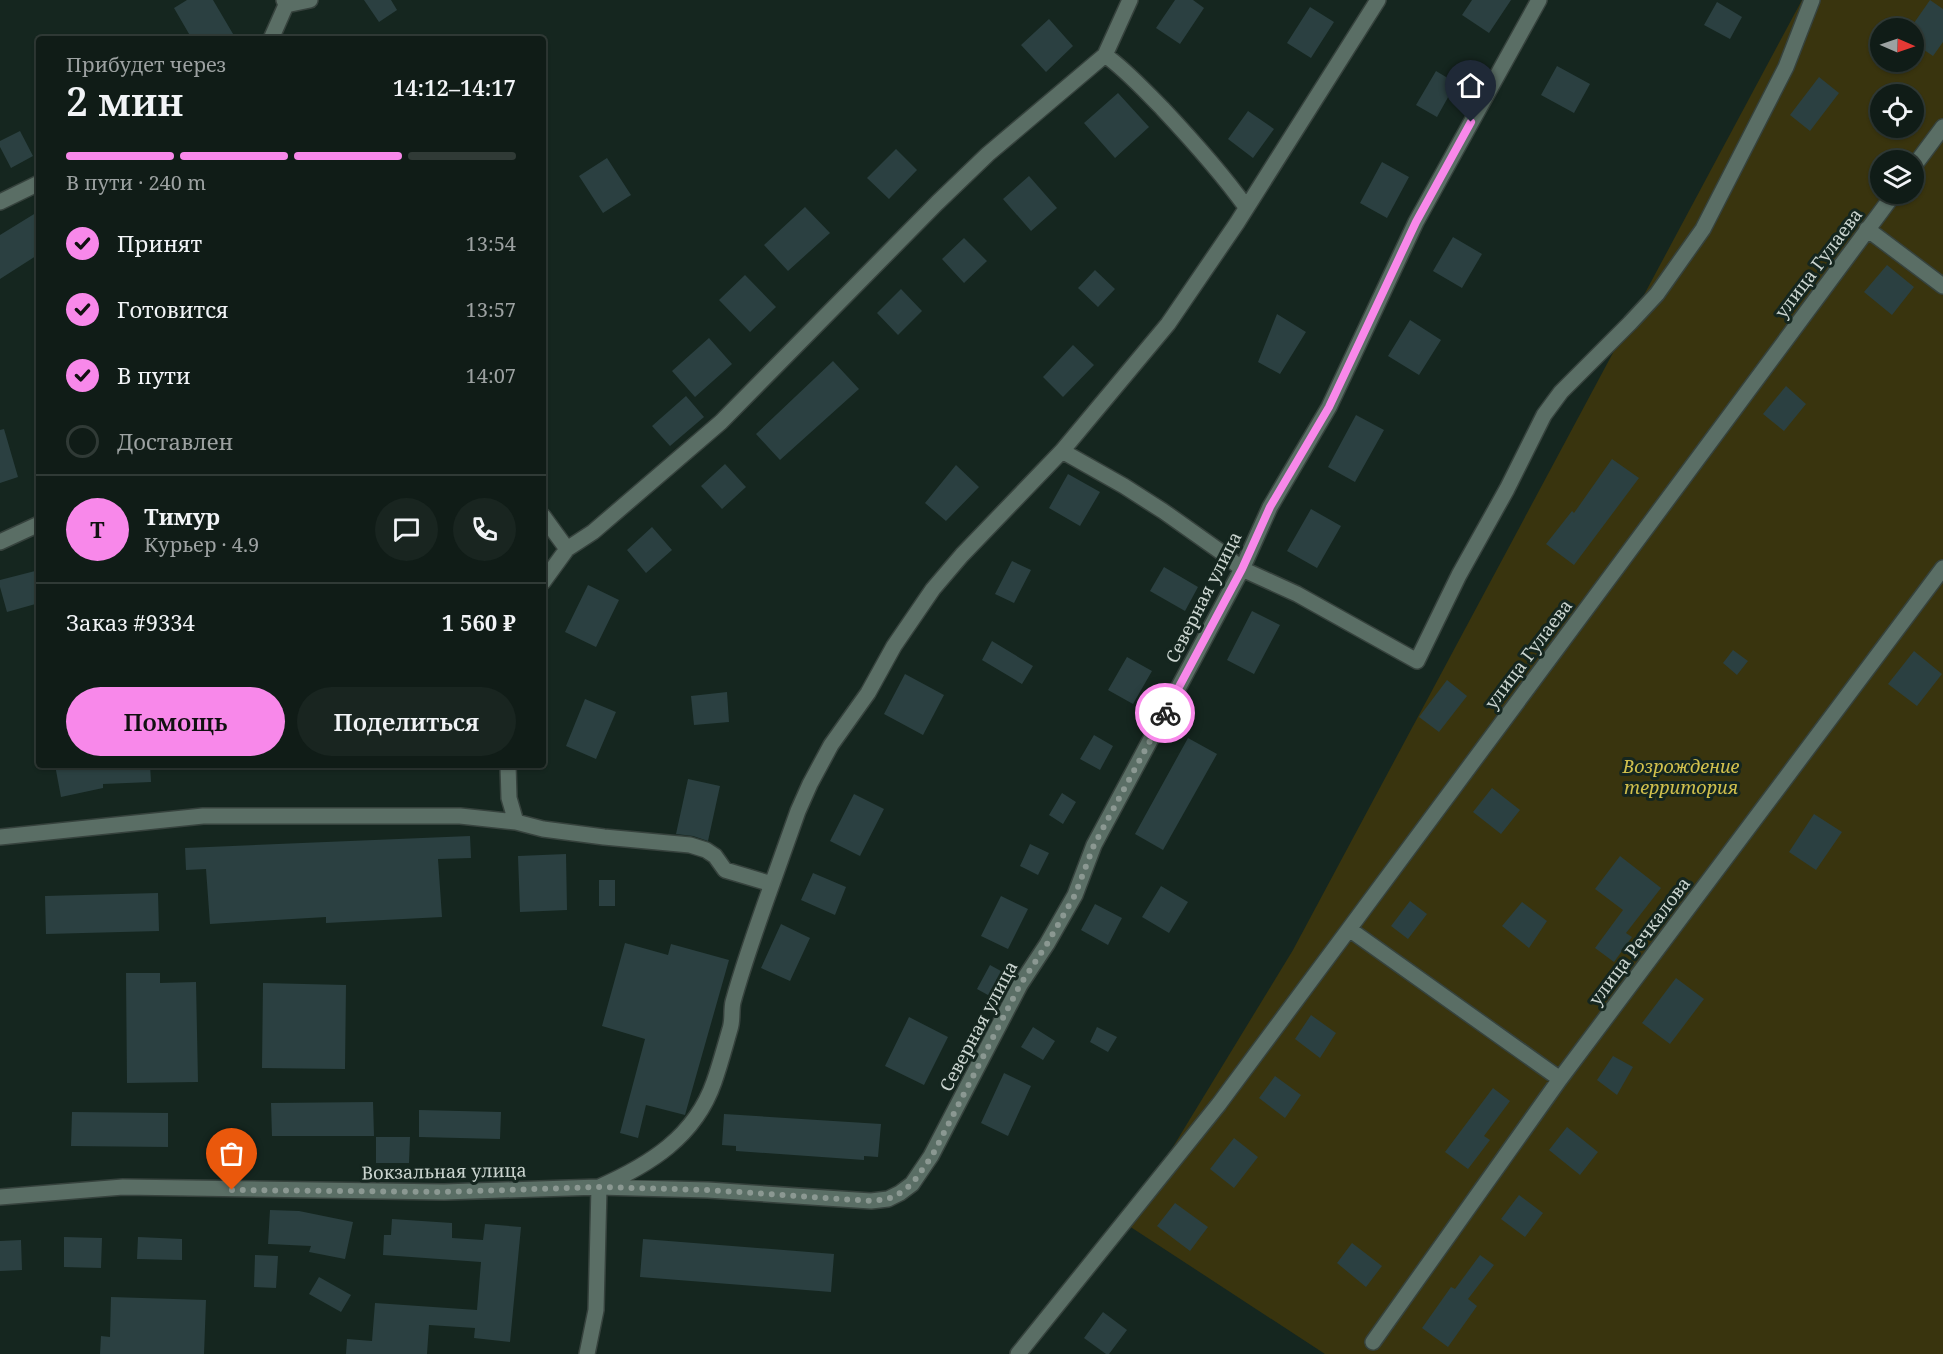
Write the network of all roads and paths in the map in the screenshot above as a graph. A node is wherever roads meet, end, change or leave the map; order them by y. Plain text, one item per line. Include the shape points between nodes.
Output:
1 (310, 0) edge
2 (1130, 0) edge
3 (1378, 0) edge
4 (1539, 0) edge
5 (1812, 0) edge
6 (285, 2) edge
7 (272, 36) edge
8 (1105, 54) junction
9 (1943, 127) edge
10 (1924, 153) edge
11 (36, 184) edge
12 (0, 202) edge
13 (1886, 204) edge
14 (1245, 207) junction
15 (1867, 229) junction
16 (1943, 286) edge
17 (1062, 451) junction
18 (546, 520) edge
19 (36, 525) edge
20 (0, 542) edge
21 (567, 549) junction
22 (1943, 568) edge
23 (1242, 569) junction
24 (546, 578) edge
25 (508, 768) edge
26 (516, 822) junction
27 (0, 837) edge
28 (772, 884) junction
29 (1348, 929) junction
30 (1560, 1079) junction
31 (599, 1187) junction
32 (0, 1197) edge
33 (888, 1199) joint
34 (1373, 1342) dead end
35 (587, 1354) edge
36 (1018, 1354) edge

1 - 6 street
2 - 8 street
3 - 14 street
4 - 23 street, Северная улица via 1416,222 1329,407 1270,507
5 - 23 street via 1786,67 1702,229 1657,294 1544,415 1417,661 1297,594
6 - 7 street
8 - 14 street via 1176,123
8 - 21 street via 988,154 721,422 593,532
9 - 10 street
11 - 12 street
13 - 15 street, улица Гулаева
14 - 17 street via 1168,324
15 - 16 street
15 - 29 street, улица Гулаева
17 - 23 street via 1163,511
17 - 28 street via 962,555 894,646 810,784
18 - 21 street
19 - 20 street
21 - 24 street
22 - 30 street, улица Речкалова
23 - 33 street, Северная улица via 1094,845 1075,895 1020,985 932,1156 912,1184
25 - 26 street via 509,798
26 - 27 street via 460,816 203,816
26 - 28 street via 543,829 690,845 715,856 725,870
28 - 31 street via 744,961 714,1083 699,1113 650,1162
29 - 30 street
29 - 36 street, улица Гулаева via 1219,1104
30 - 34 street, улица Речкалова
31 - 32 street, Вокзальная улица via 444,1192 123,1187
31 - 33 street, Вокзальная улица
31 - 35 street via 596,1310

